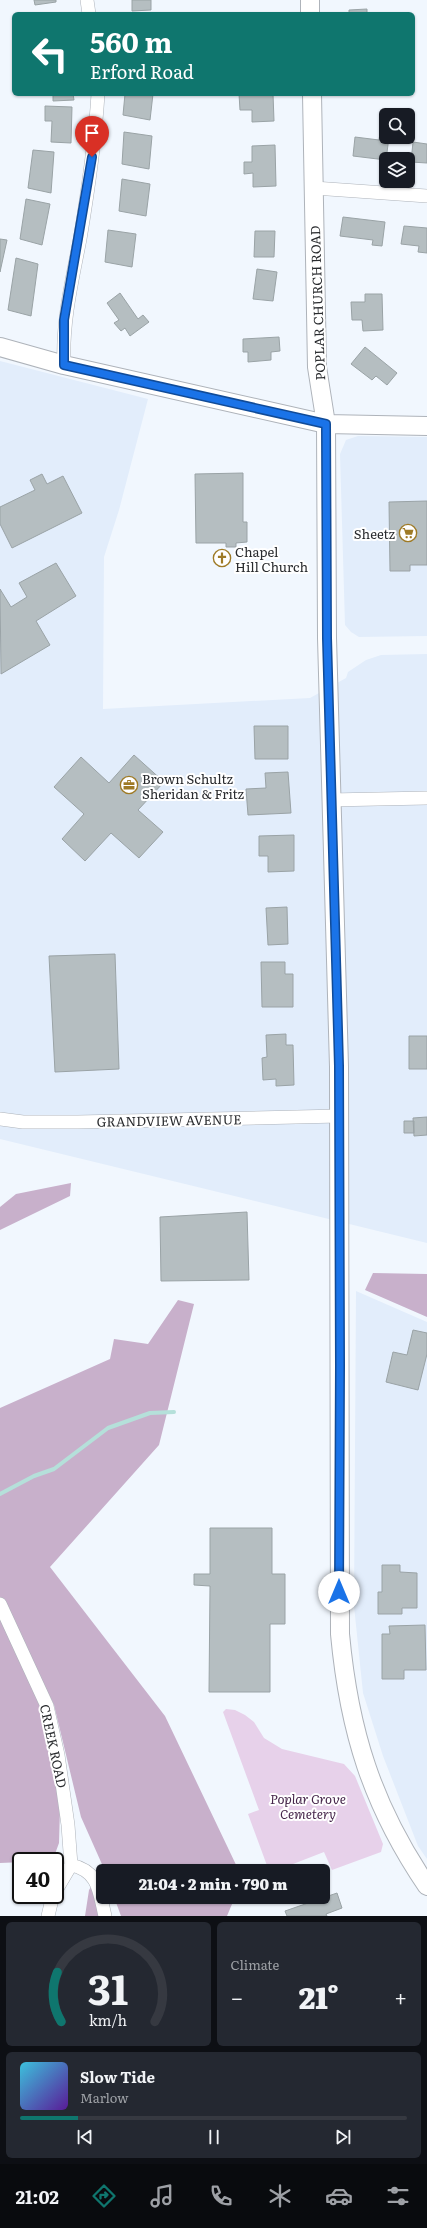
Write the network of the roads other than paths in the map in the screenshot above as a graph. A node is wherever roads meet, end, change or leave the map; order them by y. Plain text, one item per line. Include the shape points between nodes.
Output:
1 (87, 0) edge
2 (310, 0) edge
3 (88, 12) edge
4 (310, 12) edge
5 (98, 96) edge
6 (312, 96) edge
7 (314, 188) junction
8 (427, 196) edge
9 (0, 347) edge
10 (64, 365) junction
11 (326, 424) junction
12 (427, 426) edge
13 (427, 798) edge
14 (330, 800) junction
15 (339, 1116) junction
16 (0, 1119) edge
17 (0, 1604) edge
18 (71, 1865) junction
19 (64, 1877) edge
20 (427, 1886) edge
21 (51, 1904) edge
22 (48, 1916) edge
23 (106, 1916) edge

1 - 3 street
2 - 4 street
5 - 10 street via 88,189 64,320
6 - 7 street, POPLAR CHURCH ROAD
7 - 8 street
7 - 11 street, POPLAR CHURCH ROAD via 317,367
9 - 10 street
10 - 11 street
11 - 12 street
11 - 14 street, POPLAR CHURCH ROAD via 325,535
13 - 14 street
14 - 15 street, POPLAR CHURCH ROAD
15 - 16 street, GRANDVIEW AVENUE via 71,1122 23,1122
15 - 20 street, POPLAR CHURCH ROAD via 339,1592 344,1675 351,1717 370,1779 404,1852
17 - 18 street, CREEK ROAD via 47,1706 58,1755
18 - 19 street
18 - 23 street via 83,1867 93,1877
21 - 22 street

